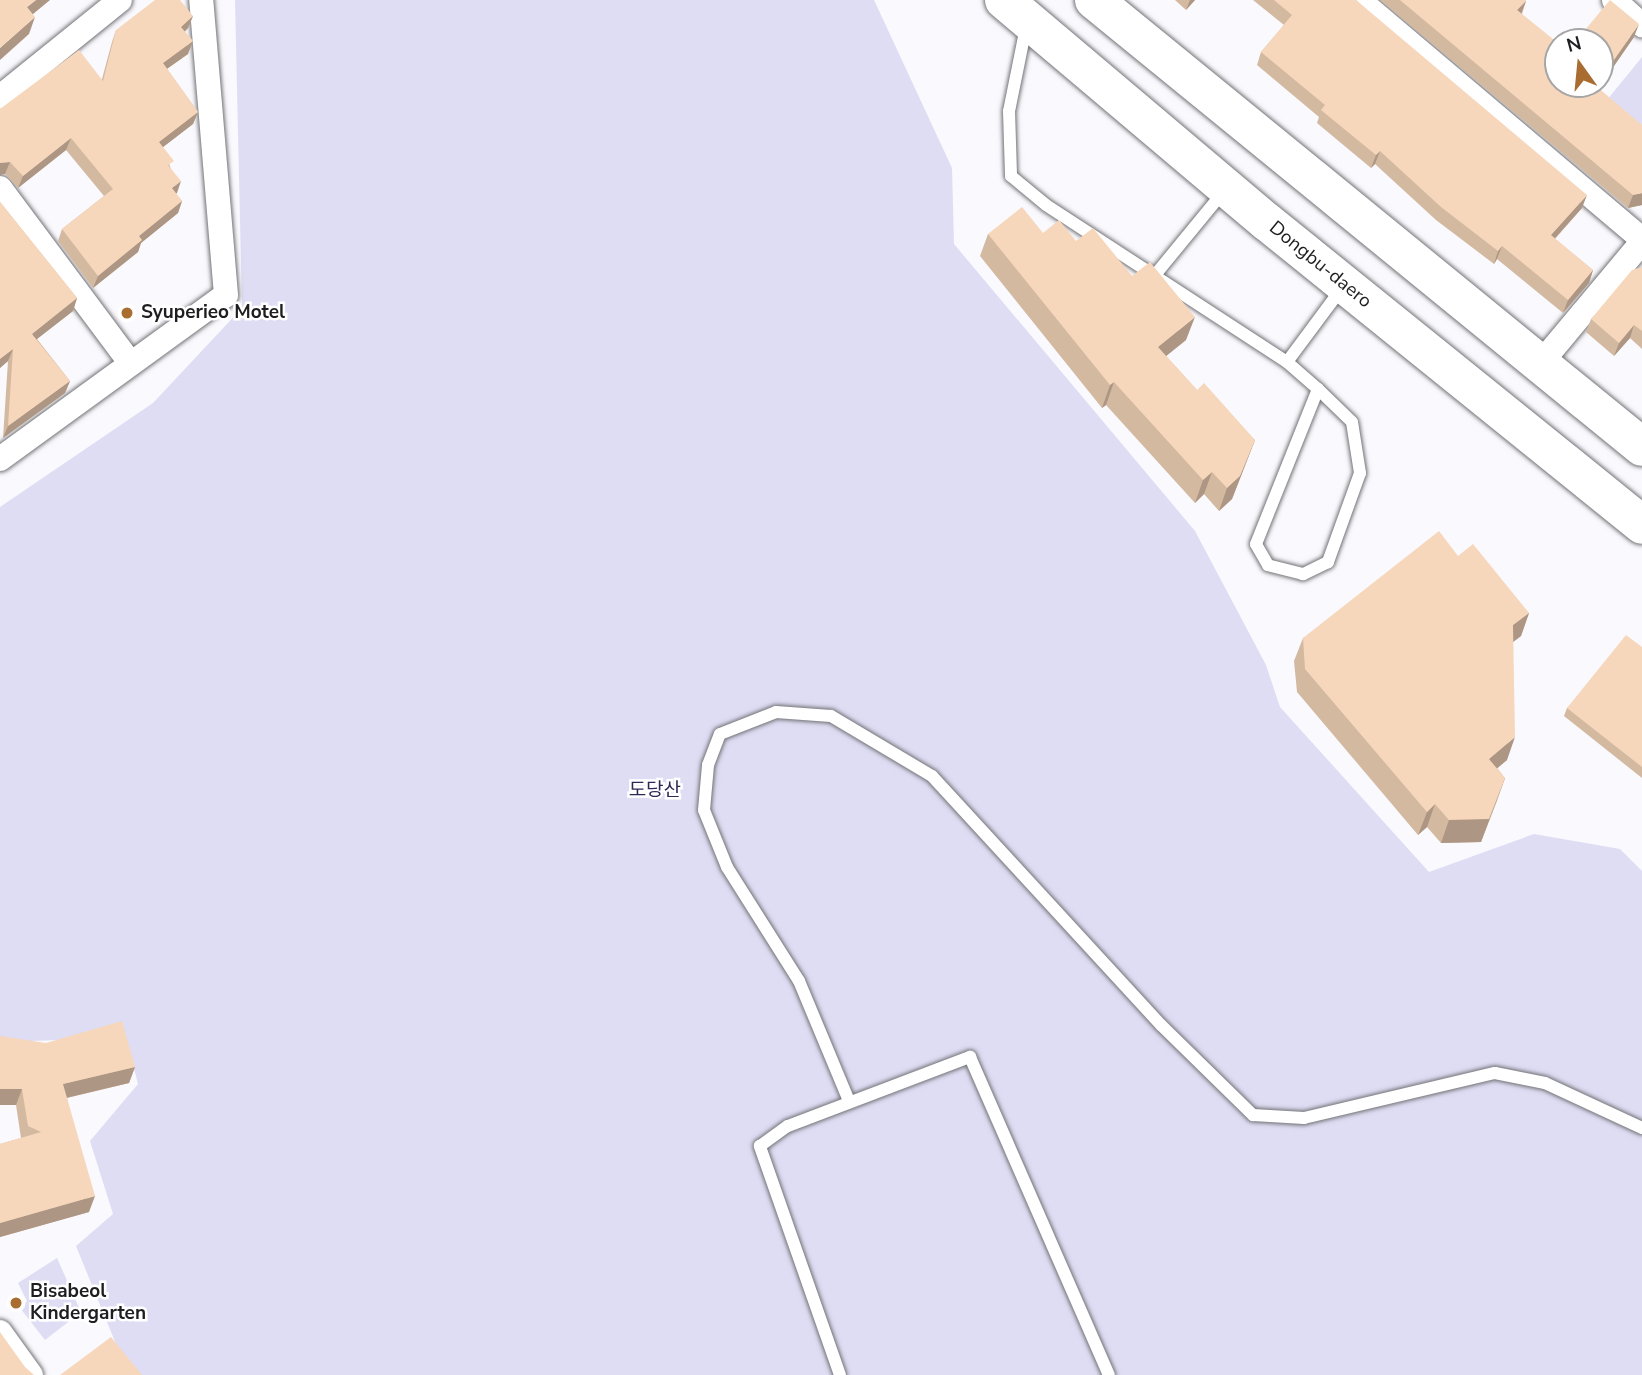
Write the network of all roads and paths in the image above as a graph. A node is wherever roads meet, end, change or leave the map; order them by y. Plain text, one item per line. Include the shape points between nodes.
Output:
1 (120, 0) edge
2 (201, 0) edge
3 (1094, 0) edge
4 (1359, 0) edge
5 (1614, 0) edge
6 (1016, 10) edge
7 (1642, 25) edge
8 (0, 97) edge
9 (0, 188) edge
10 (1226, 188) junction
11 (1642, 240) edge
12 (1155, 275) junction
13 (1344, 284) junction
14 (1287, 362) junction
15 (131, 364) junction
16 (1540, 364) junction
17 (1318, 389) junction
18 (1642, 447) edge
19 (0, 459) edge
20 (1642, 525) edge
21 (849, 1101) junction
22 (1642, 1128) edge
23 (0, 1332) edge
24 (31, 1375) edge
25 (840, 1375) edge
26 (1109, 1375) edge

1 - 8 street
2 - 15 street via 226,295
3 - 16 main road
4 - 11 street
5 - 7 street
6 - 10 main road, Dongbu-daero
6 - 12 lane via 1009,111 1011,176 1046,205
9 - 15 street
10 - 12 lane
10 - 13 main road, Dongbu-daero
11 - 16 street
12 - 14 lane
13 - 14 lane
13 - 20 main road, Dongbu-daero
14 - 17 lane
15 - 19 street
16 - 18 main road
17 - 17 lane via 1352,422 1360,473 1328,562 1303,574 1268,565 1256,544
21 - 22 lane via 799,981 727,867 704,810 708,765 720,734 776,712 831,716 932,776 1161,1024 1253,1115 1304,1118 1495,1073 1545,1083
21 - 25 lane via 788,1126 760,1146
21 - 26 lane via 970,1057
23 - 24 street

